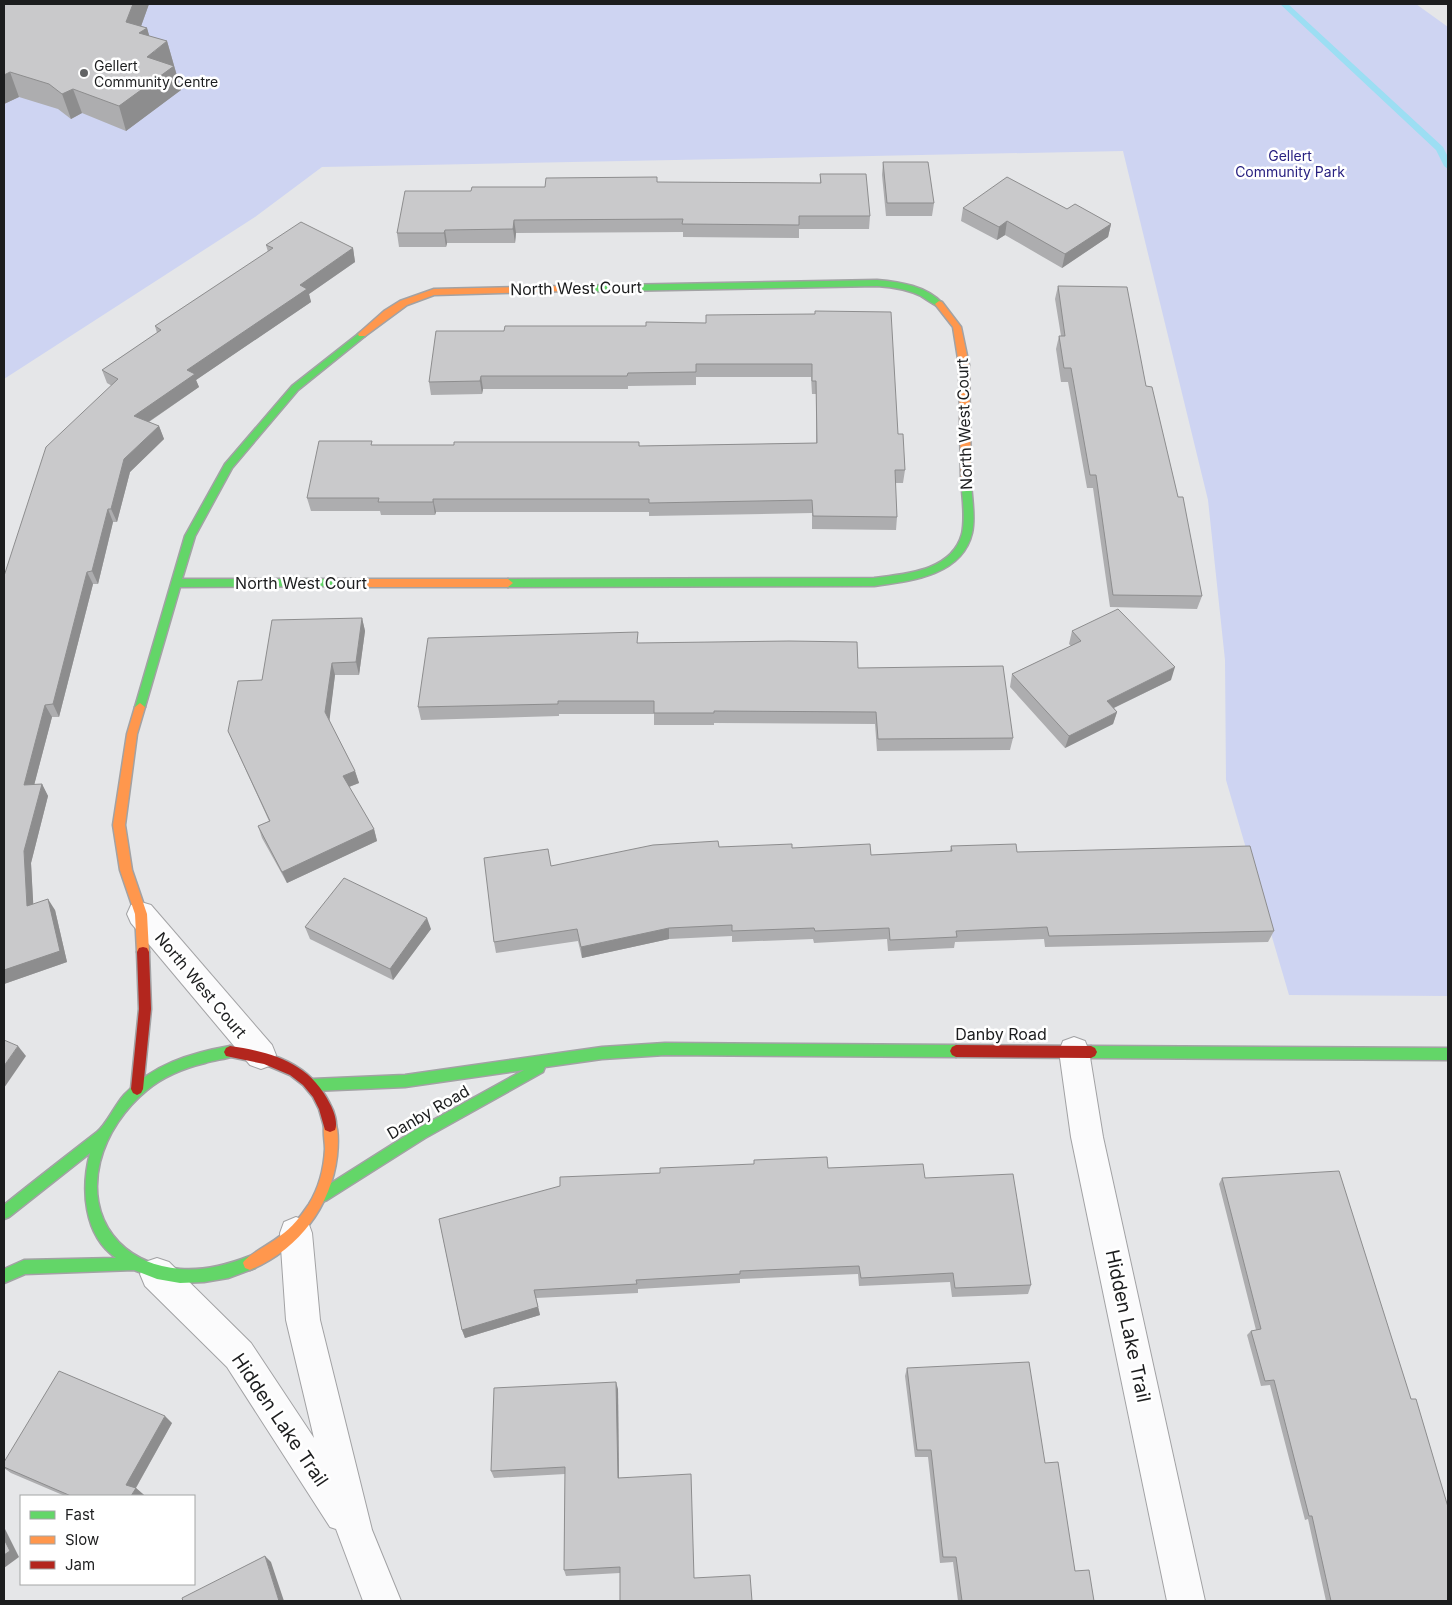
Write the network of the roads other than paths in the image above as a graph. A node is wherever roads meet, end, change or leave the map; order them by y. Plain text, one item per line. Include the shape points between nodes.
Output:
1 (176, 583) junction
2 (141, 914) junction
3 (1074, 1051) junction
4 (1448, 1054) edge
5 (260, 1055) junction
6 (554, 1060) junction
7 (313, 1085) junction
8 (137, 1089) junction
9 (101, 1136) junction
10 (322, 1196) junction
11 (4, 1213) edge
12 (296, 1232) junction
13 (145, 1269) junction
14 (4, 1276) edge
15 (354, 1530) junction
16 (382, 1601) edge
17 (1186, 1601) edge

1 - 1 street, North West Court via 190,536 228,466 295,388 363,331 414,296 486,289 878,283 902,285 923,292 944,307 957,327 964,365 967,534 950,560 923,575 874,582
1 - 2 street, North West Court via 132,734 119,825 126,870
2 - 5 street, North West Court
2 - 8 street, North West Court via 145,1009
3 - 4 street, Danby Road
3 - 6 street, Danby Road via 665,1049
3 - 17 street, Hidden Lake Trail via 1087,1136
5 - 7 street via 290,1066
5 - 8 street via 230,1052 197,1057 166,1070
6 - 7 street, Danby Road via 405,1081
6 - 10 street, Danby Road via 420,1134
7 - 10 street via 327,1109 334,1136 332,1166
8 - 9 street
9 - 11 street
9 - 13 street via 90,1172 92,1208 106,1240
10 - 12 street
12 - 13 street via 266,1257 230,1272 192,1278
12 - 15 street, Hidden Lake Trail via 304,1320
13 - 14 street via 24,1267
13 - 15 street, Hidden Lake Trail via 239,1355
15 - 16 street, Hidden Lake Trail

